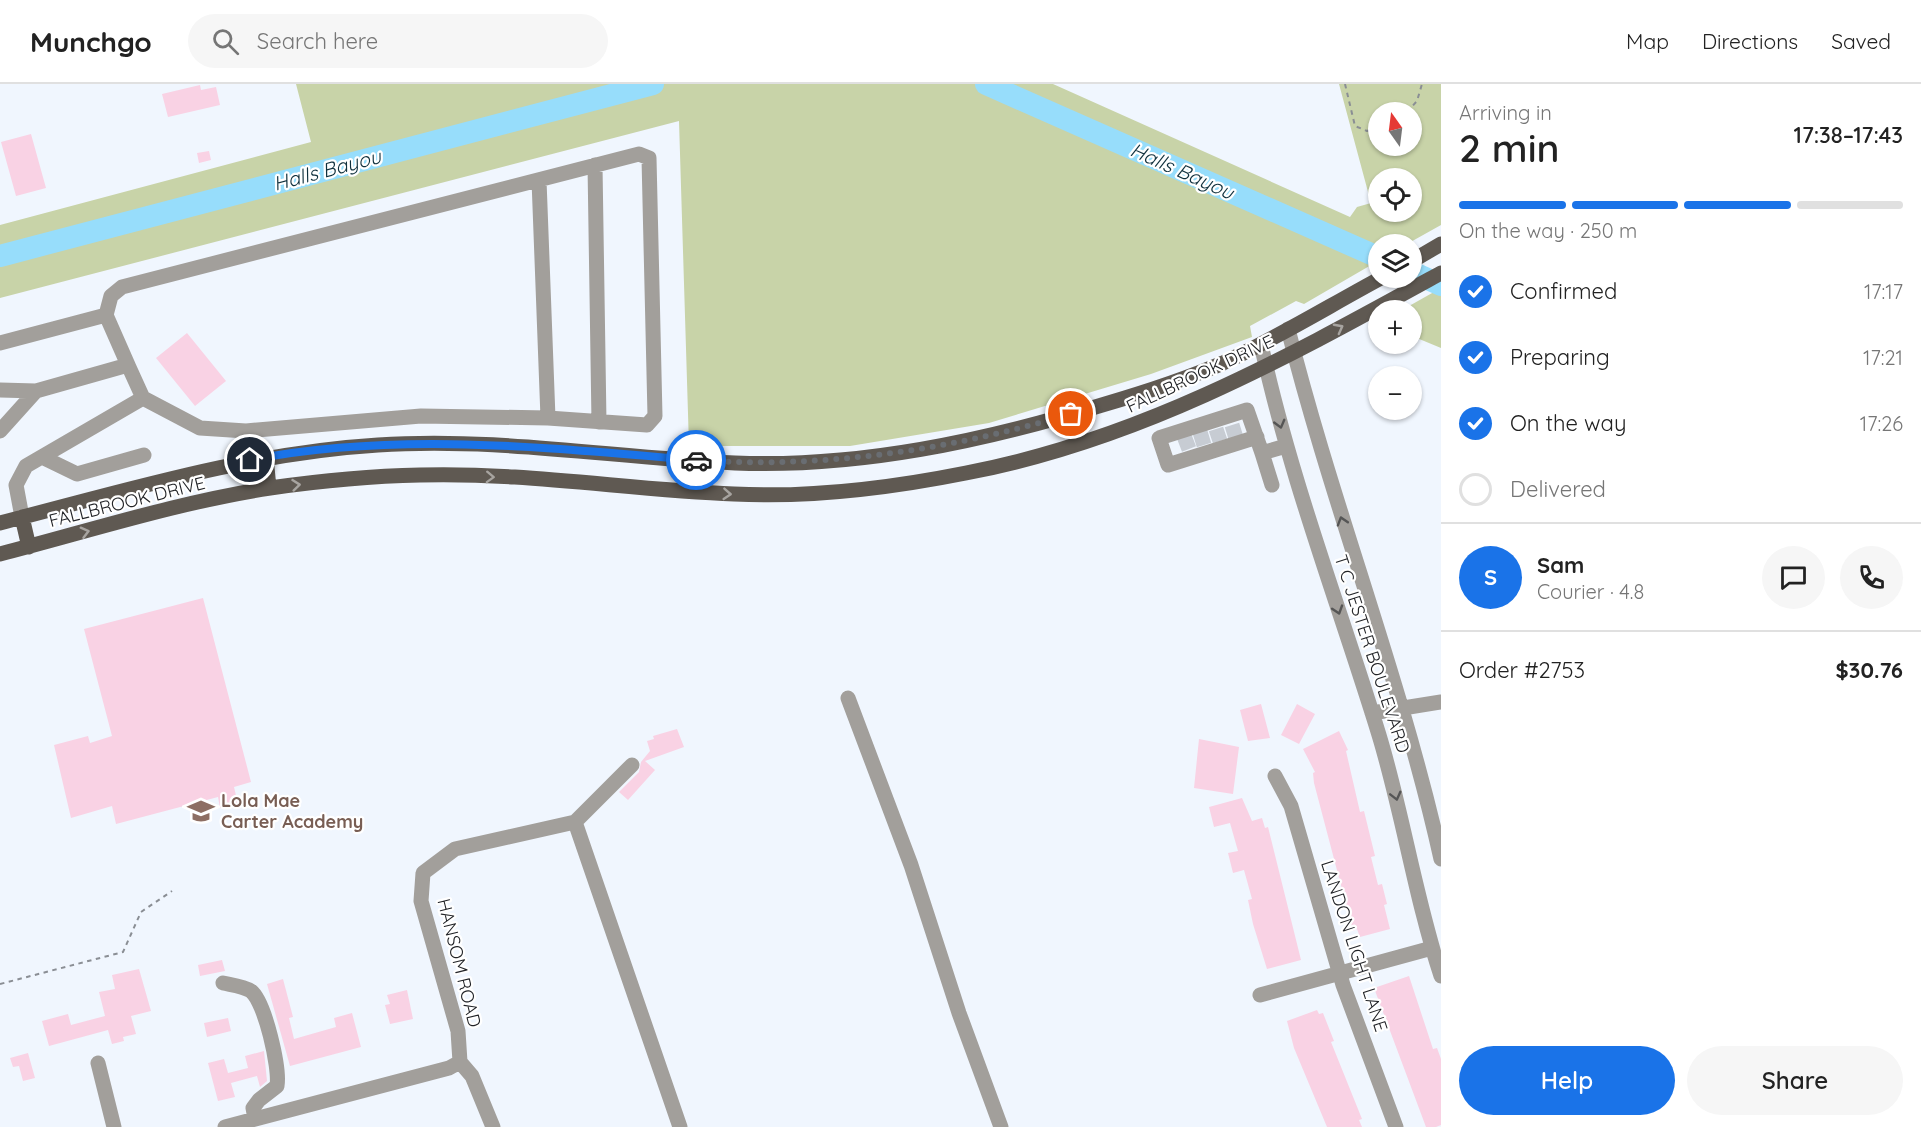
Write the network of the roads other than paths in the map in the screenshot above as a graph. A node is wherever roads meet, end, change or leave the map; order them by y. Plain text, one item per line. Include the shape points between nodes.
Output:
1 (595, 165) junction
2 (539, 180) junction
3 (1441, 244) edge
4 (1422, 255) edge
5 (1441, 273) edge
6 (1368, 284) edge
7 (106, 315) junction
8 (1288, 329) junction
9 (0, 343) edge
10 (1261, 344) junction
11 (1294, 352) junction
12 (128, 365) junction
13 (1266, 367) junction
14 (0, 390) edge
15 (36, 391) junction
16 (143, 398) junction
17 (1176, 410) junction
18 (549, 418) junction
19 (599, 422) junction
20 (0, 431) edge
21 (1209, 437) junction
22 (1257, 437) junction
23 (1286, 446) junction
24 (1262, 453) junction
25 (144, 455) dead end
26 (42, 457) junction
27 (266, 457) junction
28 (1272, 485) dead end
29 (269, 488) junction
30 (22, 517) junction
31 (0, 523) edge
32 (29, 547) junction
33 (0, 554) edge
34 (848, 698) dead end
35 (1441, 702) edge
36 (1402, 707) junction
37 (1372, 713) junction
38 (632, 765) dead end
39 (1275, 776) dead end
40 (574, 822) junction
41 (1438, 834) edge
42 (1441, 859) edge
43 (1435, 946) edge
44 (1339, 974) junction
45 (1441, 976) edge
46 (223, 983) dead end
47 (1260, 995) dead end
48 (98, 1063) dead end
49 (454, 1065) junction
50 (255, 1119) junction
51 (114, 1127) edge
52 (225, 1127) edge
53 (493, 1127) edge
54 (680, 1127) edge
55 (1001, 1127) edge
56 (1396, 1127) edge

1 - 2 street
1 - 19 street
1 - 19 street via 639,154 649,158 651,164 655,404 655,416 647,425
2 - 7 street via 122,287 111,296
2 - 18 street
3 - 4 main road
11 -> 5 main road, FALLBROOK DRIVE
6 - 8 main road, FALLBROOK DRIVE
7 - 9 street
7 - 12 street
8 - 10 main road, FALLBROOK DRIVE
8 - 11 street, T C JESTER BOULEVARD
10 - 13 street, T C JESTER BOULEVARD
10 - 27 main road, FALLBROOK DRIVE via 1179,380 1061,418 960,442 887,454 737,463 425,442
11 - 13 main road, FALLBROOK DRIVE
36 -> 11 street, T C JESTER BOULEVARD via 1342,522
12 - 15 street
12 - 16 street
13 - 17 main road, FALLBROOK DRIVE
13 -> 23 street, T C JESTER BOULEVARD
14 - 15 street
15 - 20 street
16 - 18 street via 200,428 246,431 420,416
16 - 26 street
17 - 21 street
29 -> 17 main road, FALLBROOK DRIVE via 424,475 737,495 811,493 891,485 1026,460 1081,445
18 - 19 street
21 - 22 street
21 - 22 street via 1247,410
22 - 24 street
23 - 24 street
23 -> 37 street, T C JESTER BOULEVARD
24 - 28 street
25 - 26 street via 77,474
26 - 30 street via 26,466 16,484
27 - 29 main road
27 - 30 main road, FALLBROOK DRIVE
32 -> 29 main road, FALLBROOK DRIVE via 207,500
30 - 31 main road, FALLBROOK DRIVE
30 - 32 main road
32 - 33 main road, FALLBROOK DRIVE
34 - 55 street via 911,865
35 - 36 street
36 - 37 street
36 - 41 street, T C JESTER BOULEVARD
37 -> 43 street, T C JESTER BOULEVARD
38 - 40 street
39 - 44 street, LANDON LIGHT LANE via 1291,806
40 - 49 street, HANSOM ROAD via 455,849 423,873 421,901 458,1031
40 - 54 street
41 - 42 street, T C JESTER BOULEVARD
43 - 44 street
43 - 45 street, T C JESTER BOULEVARD
44 - 47 street
44 - 56 street, LANDON LIGHT LANE
46 - 50 street via 252,992 259,1002 277,1062 277,1086 253,1108
48 - 51 street
49 - 50 street
49 - 53 street via 472,1076
50 - 52 street

